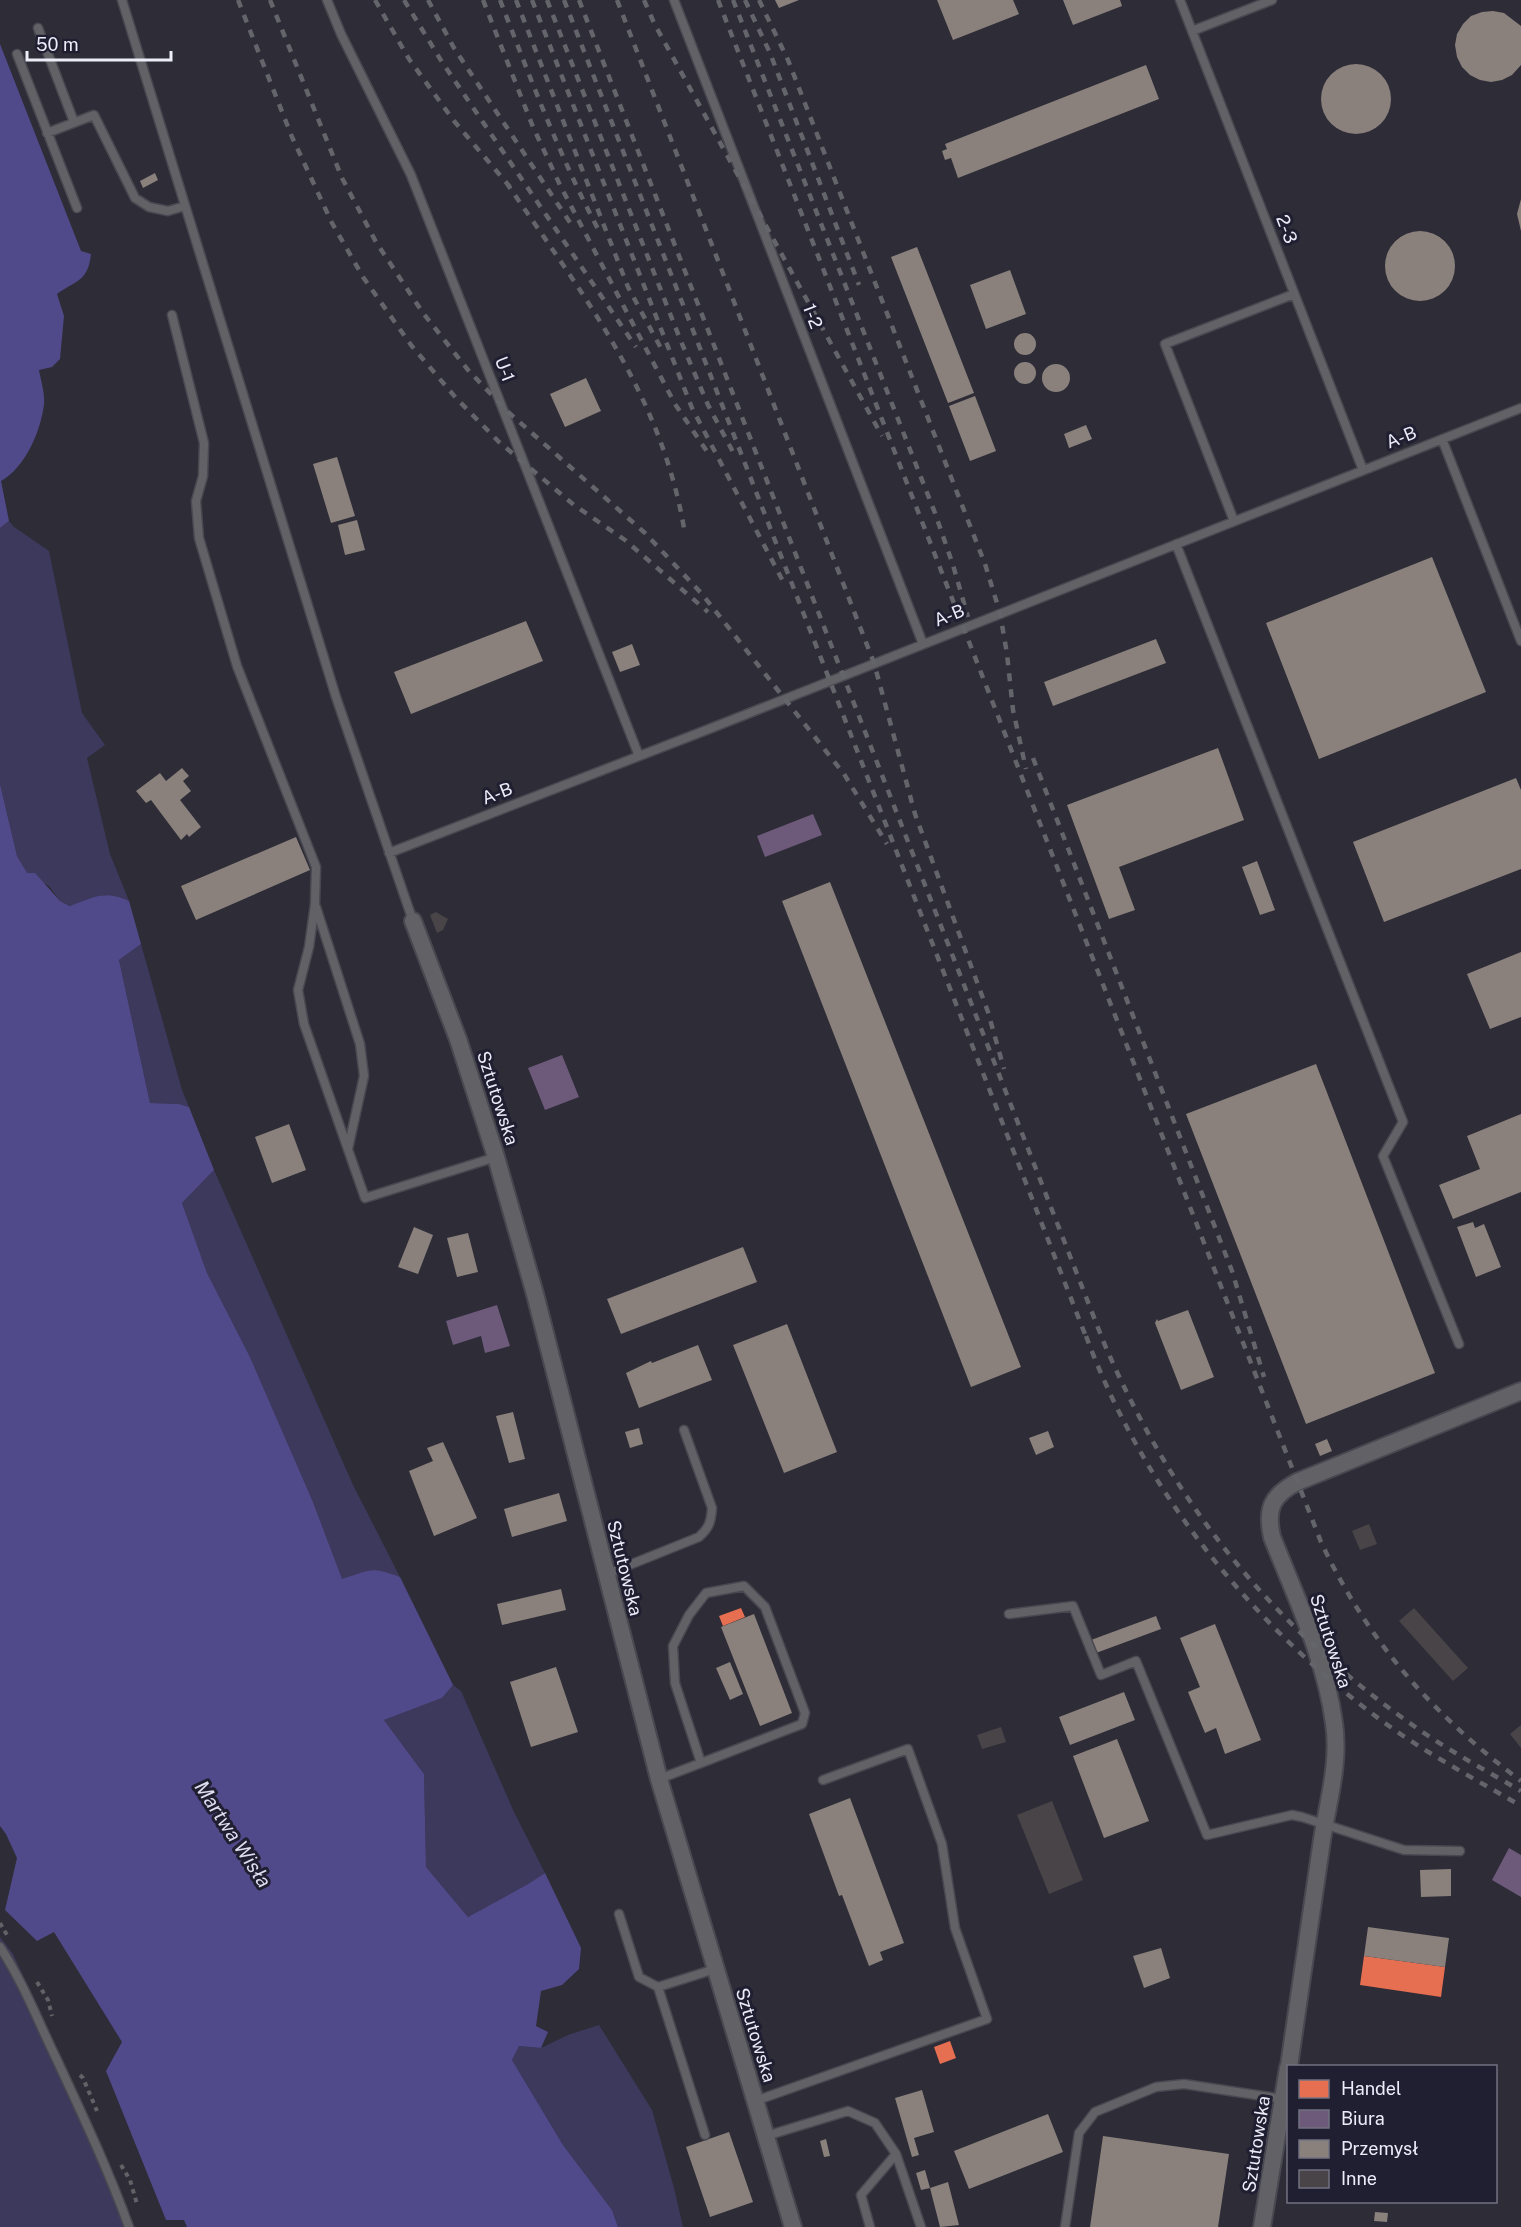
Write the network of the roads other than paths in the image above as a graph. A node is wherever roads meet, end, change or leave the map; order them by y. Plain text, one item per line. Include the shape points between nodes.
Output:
1 (122, 0) edge
2 (327, 0) edge
3 (674, 0) edge
4 (1180, 0) edge
5 (1272, 0) edge
6 (38, 28) dead end
7 (1192, 31) junction
8 (17, 54) dead end
9 (74, 122) junction
10 (47, 133) junction
11 (185, 206) junction
12 (77, 208) dead end
13 (1294, 294) junction
14 (172, 315) dead end
15 (1521, 408) edge
16 (1442, 439) junction
17 (1363, 470) junction
18 (1234, 521) junction
19 (1176, 544) junction
20 (1521, 641) edge
21 (923, 644) junction
22 (639, 756) junction
23 (389, 852) junction
24 (315, 904) junction
25 (413, 921) joint
26 (348, 1150) junction
27 (496, 1157) junction
28 (1458, 1344) dead end
29 (1521, 1392) edge
30 (684, 1430) dead end
31 (607, 1574) junction
32 (1009, 1614) dead end
33 (702, 1763) junction
34 (659, 1779) junction
35 (824, 1779) dead end
36 (1325, 1824) junction
37 (1460, 1851) dead end
38 (619, 1914) dead end
39 (0, 1947) edge
40 (716, 1969) junction
41 (658, 1987) junction
42 (1289, 2065) edge
43 (1287, 2078) edge
44 (1283, 2099) junction
45 (755, 2101) junction
46 (705, 2135) dead end
47 (766, 2136) junction
48 (896, 2154) junction
49 (129, 2227) edge
50 (793, 2227) edge
51 (870, 2227) edge
52 (921, 2227) edge
53 (1065, 2227) edge
54 (1263, 2227) edge

1 - 11 lane
2 - 22 lane, U-1 via 411,175
3 - 21 lane, 1-2
4 - 7 lane, 2-3
5 - 7 lane
6 - 9 lane
7 - 13 lane, 2-3
8 - 10 lane
9 - 10 lane
9 - 11 lane via 94,115 135,198 149,207 168,211
10 - 12 lane
11 - 23 lane via 332,685
13 - 17 lane, 2-3
13 - 18 lane via 1165,344
14 - 24 lane via 204,443 203,476 196,501 199,538 237,666 316,867
15 - 16 lane, A-B
16 - 17 lane, A-B
16 - 20 lane
17 - 18 lane, A-B
18 - 19 lane, A-B
19 - 21 lane, A-B
19 - 28 lane via 1403,1122 1383,1156
21 - 22 lane, A-B
22 - 23 lane, A-B
23 - 25 lane
24 - 26 lane via 360,1044 364,1076
24 - 26 lane via 298,990 304,1024
25 - 27 street, Sztutowska via 458,1039
26 - 27 lane via 365,1198
27 - 31 street, Sztutowska
29 - 36 street, Sztutowska via 1297,1482 1283,1489 1273,1503 1268,1519 1272,1537 1316,1648 1335,1725 1335,1769
30 - 31 lane via 712,1508 708,1529 699,1537
31 - 34 street, Sztutowska
32 - 36 lane via 1073,1606 1101,1676 1136,1662 1207,1835 1292,1815
33 - 33 lane via 675,1683 673,1646 706,1593 744,1586 765,1607 804,1719 802,1724
33 - 34 lane
34 - 40 street, Sztutowska
35 - 45 lane via 908,1749 942,1844 955,1928 987,2019
36 - 37 lane via 1404,1850
36 - 42 street, Sztutowska
38 - 41 lane via 639,1977
39 - 49 lane via 18,1976
40 - 41 lane
40 - 45 street, Sztutowska
41 - 46 lane
43 - 44 street, Sztutowska
44 - 53 lane via 1184,2084 1156,2087 1095,2112 1079,2133
44 - 54 street, Sztutowska
45 - 47 street, Sztutowska
47 - 48 lane via 848,2111 875,2123
47 - 50 street, Sztutowska
48 - 51 lane via 861,2195
48 - 52 lane

